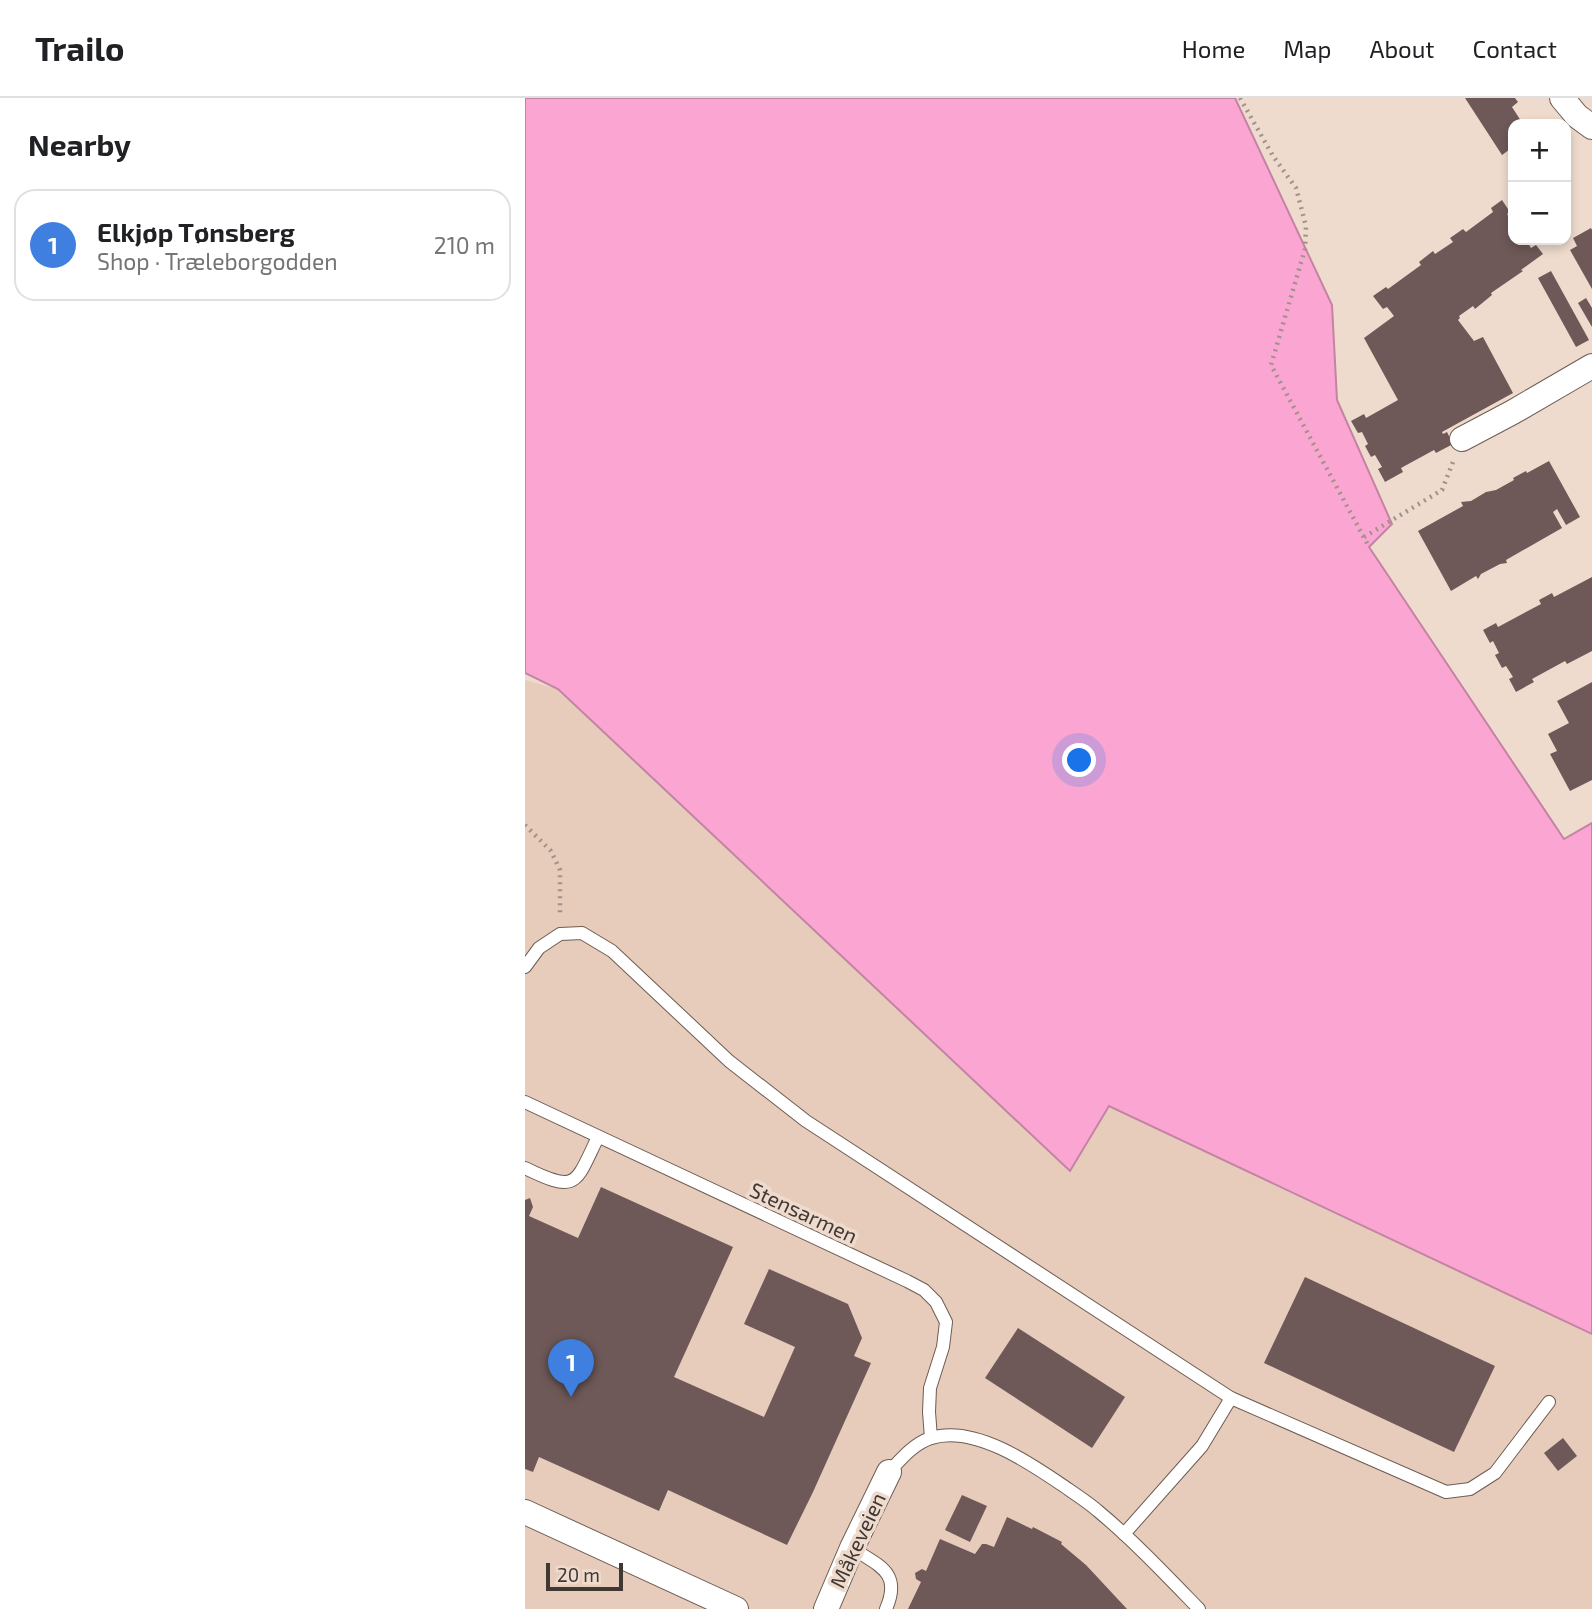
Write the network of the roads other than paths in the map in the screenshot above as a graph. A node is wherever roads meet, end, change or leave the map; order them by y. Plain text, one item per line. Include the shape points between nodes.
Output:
1 (1562, 98) edge
2 (1592, 127) edge
3 (1592, 366) edge
4 (1462, 439) road end
5 (525, 967) edge
6 (525, 1102) edge
7 (598, 1136) junction
8 (525, 1168) edge
9 (1231, 1398) junction
10 (1549, 1402) dead end
11 (931, 1438) junction
12 (889, 1472) joint
13 (525, 1512) edge
14 (1124, 1534) junction
15 (852, 1548) junction
16 (736, 1609) edge
17 (826, 1609) edge
18 (885, 1609) edge
19 (1199, 1609) edge

1 - 2 street
3 - 4 street
5 - 9 lane via 540,948 560,934 582,933 612,951 729,1061 806,1121
6 - 7 lane, Stensarmen
7 - 8 lane via 572,1182 561,1183
7 - 11 lane, Stensarmen via 924,1290 946,1322 930,1388
9 - 10 lane via 1446,1492 1470,1489 1496,1473
9 - 14 lane via 1202,1447
11 - 12 lane
11 - 14 lane via 970,1437 991,1444 1034,1466
12 - 15 street, Måkeveien
13 - 16 street
14 - 19 lane
15 - 17 street, Måkeveien
15 - 18 lane via 889,1577 891,1597

